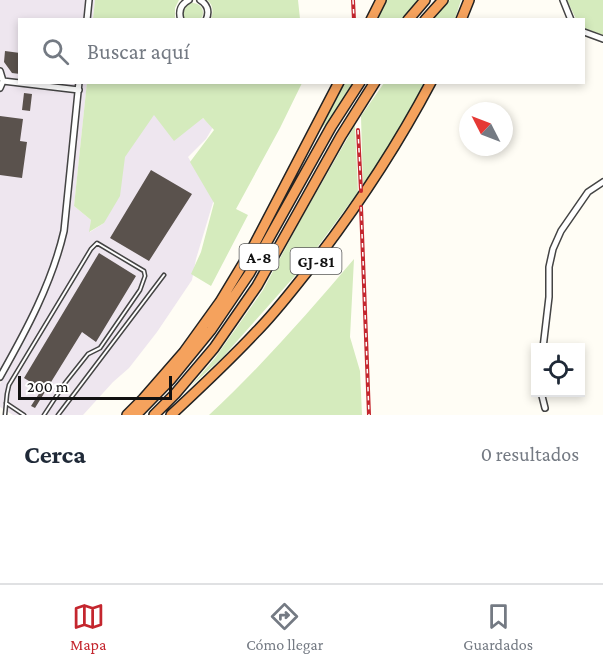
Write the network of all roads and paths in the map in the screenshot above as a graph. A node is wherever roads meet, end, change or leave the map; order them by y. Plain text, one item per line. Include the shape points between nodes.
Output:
1 (89, 0) edge
2 (189, 0) edge
3 (200, 0) edge
4 (381, 0) edge
5 (425, 0) edge
6 (443, 0) edge
7 (469, 0) edge
8 (563, 0) edge
9 (87, 18) edge
10 (182, 18) edge
11 (206, 18) edge
12 (372, 18) edge
13 (410, 18) edge
14 (427, 18) edge
15 (462, 18) edge
16 (570, 18) edge
17 (585, 32) edge
18 (603, 39) edge
19 (0, 71) edge
20 (3, 81) junction
21 (18, 83) edge
22 (28, 84) edge
23 (80, 84) edge
24 (338, 84) edge
25 (359, 84) edge
26 (374, 84) edge
27 (429, 84) edge
28 (0, 88) edge
29 (79, 90) junction
30 (603, 182) edge
31 (164, 275) dead end
32 (544, 343) edge
33 (0, 377) edge
34 (542, 397) edge
35 (6, 403) junction
36 (545, 408) dead end
37 (5, 415) edge
38 (24, 415) edge
39 (44, 415) edge
40 (58, 415) edge
41 (127, 415) edge
42 (136, 415) edge
43 (154, 415) edge
44 (171, 415) edge

1 - 9 street
2 - 10 street via 181,8
3 - 11 street via 207,7
4 - 12 highway
5 - 13 highway
6 - 14 highway
7 - 15 highway
8 - 16 street
17 - 18 street
19 - 20 street
20 - 21 street
20 - 28 street
22 - 29 street
23 - 29 street
24 - 41 highway via 220,302 184,352
25 - 42 highway, A-8 via 330,127 249,274 211,330
26 - 43 highway, A-8 via 257,286 214,348
27 - 44 highway, GJ-81 via 373,181 333,238 258,331
29 - 33 street via 60,248 42,297
30 - 32 street via 588,192 553,249
31 - 40 lane
34 - 36 street
35 - 37 lane
35 - 38 lane
35 - 39 lane via 9,385 97,243 144,271 146,276 100,348 88,354

